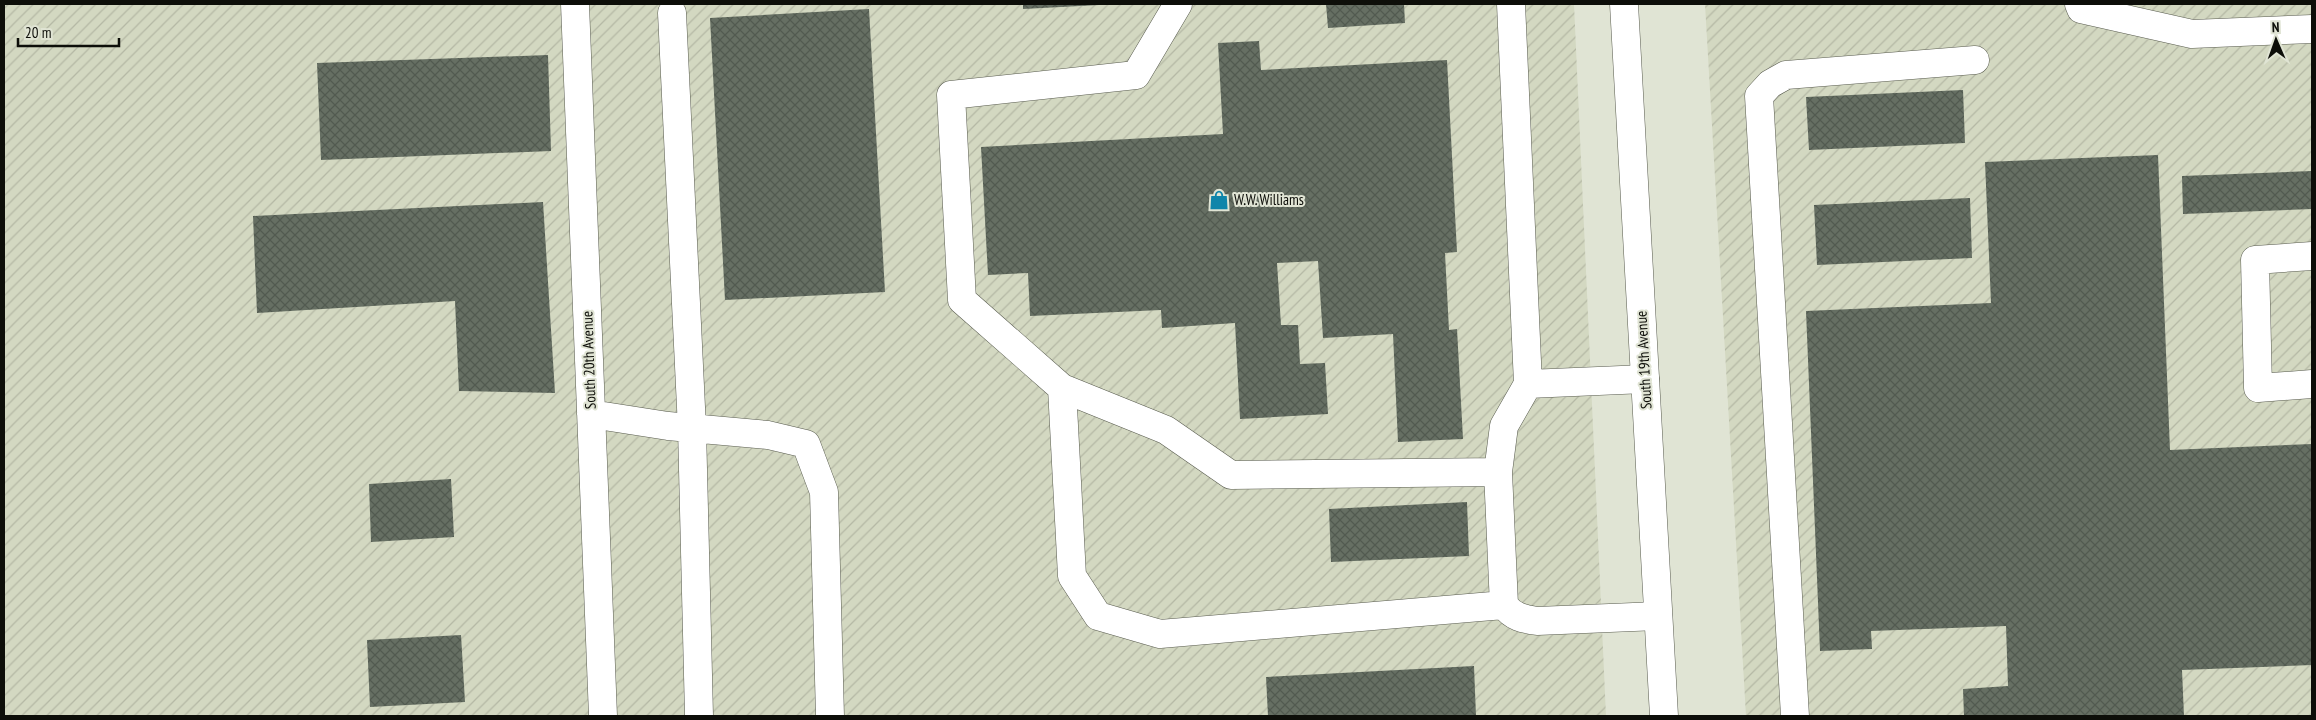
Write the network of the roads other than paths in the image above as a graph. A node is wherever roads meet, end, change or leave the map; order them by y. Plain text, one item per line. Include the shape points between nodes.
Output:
1 (575, 4) edge
2 (1178, 4) edge
3 (1511, 4) edge
4 (1624, 4) edge
5 (2079, 4) edge
6 (672, 13) dead end
7 (2312, 29) edge
8 (1975, 60) dead end
9 (2312, 256) edge
10 (1645, 378) junction
11 (1528, 384) junction
12 (2312, 384) edge
13 (1062, 388) junction
14 (591, 414) junction
15 (692, 428) junction
16 (1498, 472) junction
17 (1504, 605) junction
18 (1658, 616) junction
19 (603, 716) edge
20 (699, 716) edge
21 (830, 716) edge
22 (1664, 716) edge
23 (1795, 716) edge

1 - 14 main road, South 20th Avenue
2 - 13 main road via 1136,75 951,95 962,300
3 - 11 main road
4 - 10 main road, South 19th Avenue
5 - 7 main road via 2081,10 2192,34
6 - 15 main road
8 - 23 main road via 1786,74 1770,84 1760,96
9 - 12 main road via 2255,260 2258,388
10 - 11 main road
10 - 18 main road, South 19th Avenue
11 - 16 main road via 1504,426
13 - 16 main road via 1166,430 1231,475
13 - 17 main road via 1072,576 1098,616 1160,634
14 - 15 main road
14 - 19 main road, South 20th Avenue
15 - 20 main road
15 - 21 main road via 768,435 806,444 824,492
16 - 17 main road
17 - 18 main road via 1520,618 1537,621
18 - 22 main road, South 19th Avenue

